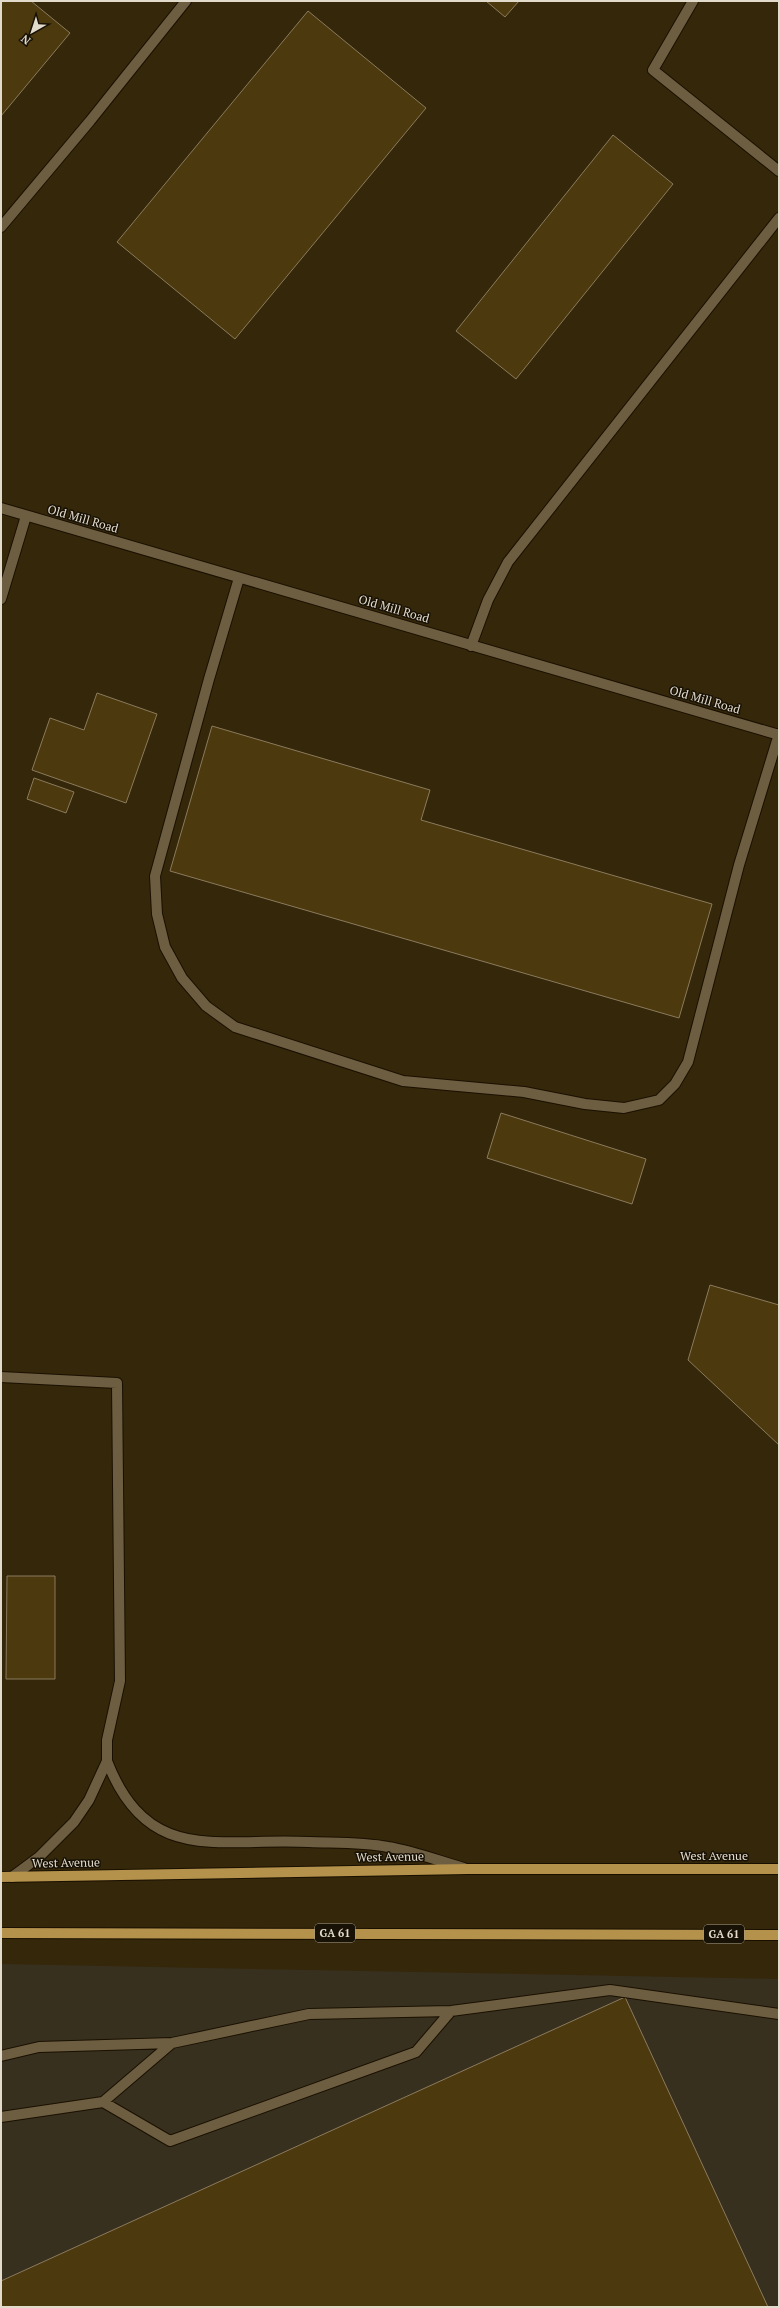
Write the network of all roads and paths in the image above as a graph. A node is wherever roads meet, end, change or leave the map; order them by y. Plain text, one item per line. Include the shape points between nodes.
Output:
1 (186, 1) edge
2 (693, 1) edge
3 (779, 171) edge
4 (779, 218) edge
5 (1, 227) edge
6 (1, 508) edge
7 (26, 516) junction
8 (239, 578) junction
9 (1, 599) edge
10 (471, 646) junction
11 (779, 735) edge
12 (1, 1377) edge
13 (107, 1761) junction
14 (468, 1869) junction
15 (779, 1869) edge
16 (1, 1877) edge
17 (12, 1877) junction
18 (1, 1933) edge
19 (779, 1935) edge
20 (451, 2011) junction
21 (779, 2014) edge
22 (172, 2043) junction
23 (1, 2056) edge
24 (103, 2102) junction
25 (1, 2117) edge

1 - 5 street
2 - 3 street via 653,70
4 - 10 street via 508,562 488,600
6 - 7 street, Old Mill Road
7 - 8 street, Old Mill Road
7 - 9 street
8 - 10 street, Old Mill Road
8 - 11 street via 155,876 157,914 165,947 182,978 206,1006 235,1027 403,1081 524,1092 585,1104 624,1108 659,1100 675,1084 688,1062 739,865
10 - 11 street, Old Mill Road
12 - 13 street via 117,1383 120,1681 107,1740
13 - 14 street via 115,1782 139,1814 170,1834 191,1841 214,1844 307,1842 388,1847
13 - 17 street via 95,1788 74,1822 38,1857
14 - 15 main road, West Avenue
14 - 17 main road, West Avenue
16 - 17 main road, West Avenue
18 - 19 main road, GA 61
20 - 21 street via 610,1990
20 - 22 street via 309,2014
20 - 24 street via 416,2052 170,2141
22 - 23 street via 39,2047
22 - 24 street
24 - 25 street

